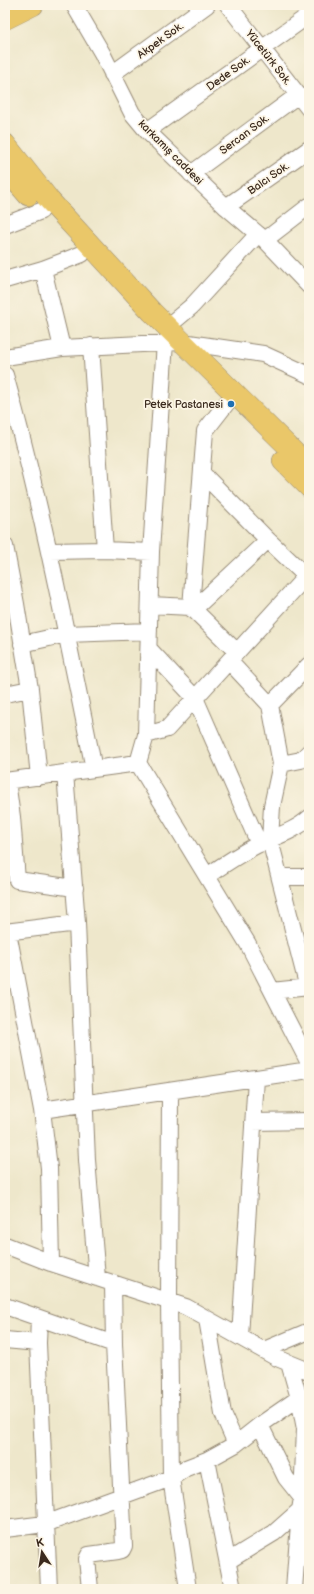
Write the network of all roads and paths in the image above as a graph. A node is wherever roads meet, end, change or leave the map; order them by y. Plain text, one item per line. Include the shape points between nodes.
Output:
1 (33, 5) edge
2 (74, 5) edge
3 (207, 5) edge
4 (228, 5) edge
5 (309, 15) edge
6 (5, 19) edge
7 (262, 48) junction
8 (112, 74) junction
9 (298, 95) junction
10 (309, 109) edge
11 (147, 131) junction
12 (5, 144) edge
13 (309, 149) edge
14 (5, 168) edge
15 (191, 174) junction
16 (309, 206) edge
17 (226, 207) junction
18 (40, 211) junction
19 (5, 225) edge
20 (262, 237) junction
21 (82, 254) junction
22 (43, 269) junction
23 (305, 277) edge
24 (5, 280) edge
25 (172, 337) junction
26 (91, 346) junction
27 (62, 348) junction
28 (5, 357) edge
29 (5, 375) edge
30 (309, 375) edge
31 (226, 404) junction
32 (309, 467) edge
33 (202, 473) junction
34 (309, 487) edge
35 (268, 540) junction
36 (5, 546) edge
37 (105, 550) junction
38 (50, 551) junction
39 (151, 552) junction
40 (308, 575) edge
41 (11, 605) edge
42 (150, 605) junction
43 (192, 608) junction
44 (149, 631) junction
45 (66, 634) junction
46 (22, 644) junction
47 (149, 649) junction
48 (233, 657) junction
49 (309, 665) edge
50 (30, 689) junction
51 (5, 694) edge
52 (194, 698) junction
53 (270, 705) junction
54 (146, 735) junction
55 (309, 752) edge
56 (138, 763) junction
57 (281, 764) junction
58 (94, 769) junction
59 (65, 773) junction
60 (39, 777) junction
61 (6, 781) edge
62 (309, 818) edge
63 (264, 842) junction
64 (207, 876) junction
65 (280, 877) junction
66 (309, 877) edge
67 (11, 879) edge
68 (75, 888) junction
69 (78, 923) junction
70 (6, 932) edge
71 (308, 988) edge
72 (272, 991) junction
73 (309, 1063) edge
74 (309, 1070) edge
75 (256, 1078) junction
76 (170, 1091) junction
77 (86, 1103) junction
78 (42, 1110) junction
79 (309, 1121) edge
80 (253, 1122) junction
81 (5, 1245) edge
82 (50, 1263) junction
83 (97, 1278) junction
84 (113, 1283) junction
85 (169, 1302) junction
86 (5, 1306) edge
87 (39, 1318) junction
88 (208, 1319) junction
89 (309, 1331) edge
90 (240, 1337) junction
91 (5, 1340) edge
92 (38, 1343) junction
93 (114, 1344) junction
94 (264, 1350) junction
95 (288, 1363) junction
96 (309, 1372) edge
97 (300, 1398) junction
98 (260, 1425) junction
99 (236, 1444) junction
100 (207, 1460) junction
101 (171, 1478) junction
102 (122, 1497) junction
103 (305, 1505) edge
104 (45, 1524) junction
105 (5, 1529) edge
106 (228, 1561) junction
107 (49, 1589) edge
108 (90, 1589) edge
109 (188, 1589) edge
110 (233, 1589) edge
111 (294, 1589) edge
112 (301, 1589) edge

1 - 6 main road
2 - 8 street, karkamış caddesi
3 - 8 street, Akpek Sok.
4 - 7 street, Yücetürk Sok.
5 - 7 street, Dede Sok.
7 - 9 street, Yücetürk Sok.
7 - 11 street, Dede Sok.
8 - 11 street, karkamış caddesi via 132,113
9 - 10 street, Yücetürk Sok.
9 - 15 street, Sercan Sok.
11 - 15 street, karkamış caddesi
12 - 25 main road via 50,201
13 - 17 street, Balcı Sok.
14 - 18 main road
15 - 17 street, karkamış caddesi
16 - 20 street
17 - 20 street, karkamış caddesi
18 - 19 street
18 - 21 main road
20 - 23 street, karkamış caddesi
20 - 25 street via 192,306
21 - 22 street
21 - 25 main road
22 - 24 street
22 - 27 street
25 - 26 street
25 - 30 street via 263,354
25 - 31 main road
25 - 32 main road
25 - 39 street
26 - 27 street
26 - 37 street
27 - 28 street
29 - 38 street
31 - 33 street via 205,431
31 - 34 main road
33 - 35 street
33 - 43 street
35 - 40 street
35 - 43 street
36 - 41 street
37 - 38 street
37 - 39 street
38 - 45 street
39 - 42 street
40 - 48 street
41 - 46 street
42 - 43 street
42 - 44 street
43 - 48 street
44 - 45 street
44 - 47 street
45 - 46 street
45 - 58 street
46 - 50 street
47 - 52 street
47 - 54 street
48 - 52 street
48 - 53 street
49 - 53 street
50 - 51 street
50 - 60 street
52 - 54 street via 167,728
52 - 63 street
53 - 57 street
54 - 56 street
55 - 57 street via 301,760
56 - 58 street
56 - 64 street
57 - 63 street
58 - 59 street
59 - 60 street
59 - 68 street
60 - 61 street
61 - 67 street via 12,817
62 - 63 street
63 - 64 street
63 - 65 street
64 - 72 street via 248,944
65 - 66 street
65 - 71 street
67 - 68 street
68 - 69 street
69 - 70 street
69 - 77 street
70 - 78 street
71 - 72 street
72 - 73 street
74 - 75 street
75 - 76 street
75 - 80 street
76 - 77 street
76 - 85 street
77 - 78 street
77 - 83 street via 87,1160
78 - 82 street via 49,1168
79 - 80 street
80 - 90 street
81 - 82 street
82 - 83 street
83 - 84 street
84 - 85 street
84 - 93 street
85 - 88 street via 186,1307
85 - 101 street
86 - 87 street
87 - 92 street
87 - 93 street
88 - 90 street
88 - 99 street via 223,1414
89 - 94 street
90 - 94 street
91 - 92 street
92 - 104 street
93 - 102 street
94 - 95 street
95 - 96 street
95 - 97 street
97 - 98 street
97 - 103 street via 305,1429
98 - 99 street
98 - 103 street via 286,1478
99 - 100 street
100 - 101 street via 186,1468
100 - 106 street
101 - 102 street
101 - 109 street
102 - 104 street
102 - 108 street via 124,1546 122,1550 92,1553 87,1556
103 - 106 street via 274,1533
103 - 111 street
103 - 112 street
104 - 105 street
104 - 107 street
106 - 110 street

